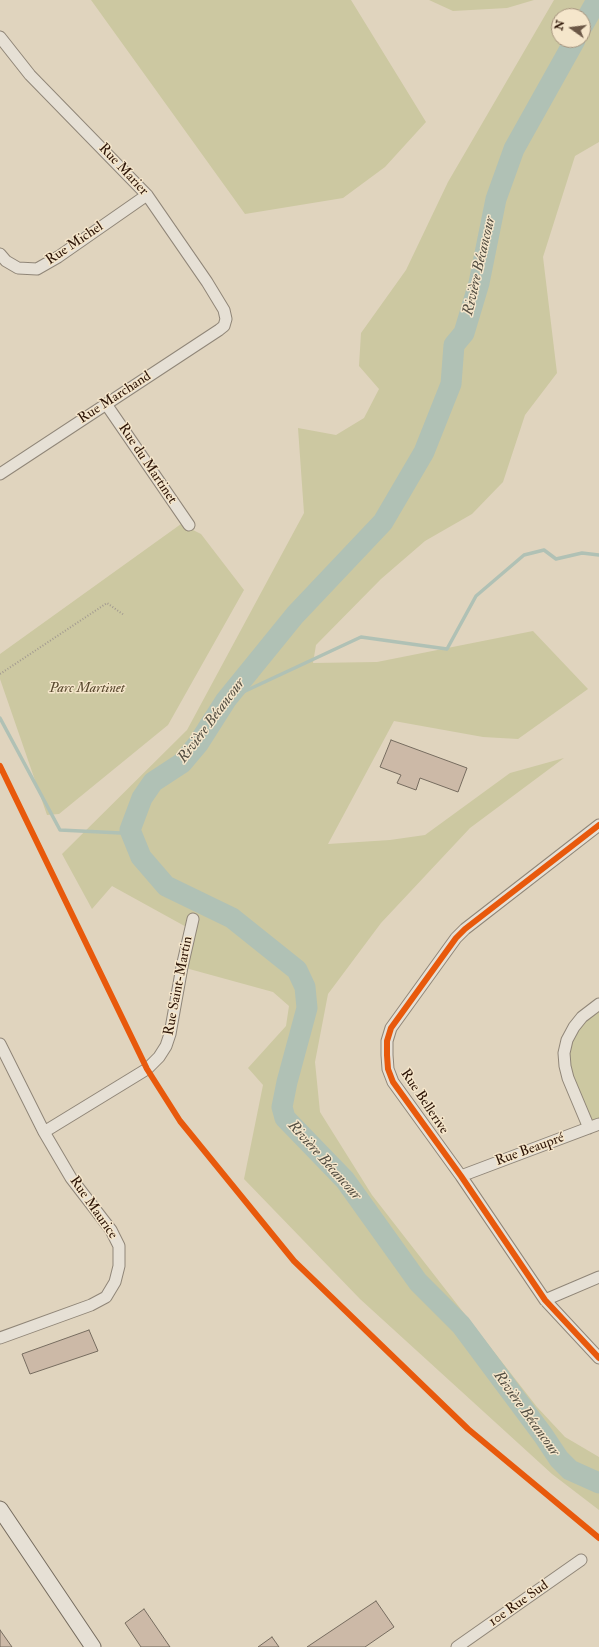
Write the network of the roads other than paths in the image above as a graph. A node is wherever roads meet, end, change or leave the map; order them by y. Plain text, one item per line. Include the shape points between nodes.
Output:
1 (0, 37) edge
2 (147, 195) junction
3 (0, 254) edge
4 (226, 319) joint
5 (106, 404) junction
6 (0, 474) edge
7 (189, 525) dead end
8 (599, 824) edge
9 (193, 919) dead end
10 (599, 1004) edge
11 (0, 1044) edge
12 (594, 1126) edge
13 (44, 1132) junction
14 (461, 1176) junction
15 (599, 1277) edge
16 (545, 1300) junction
17 (0, 1338) edge
18 (599, 1358) edge
19 (0, 1509) edge
20 (581, 1560) dead end
21 (93, 1647) edge
22 (457, 1647) edge

1 - 2 street, Rue Marier via 30,75
2 - 3 street, Rue Michel via 58,257 37,268 18,268
2 - 4 street, Rue Marier via 207,282 224,310
4 - 5 street, Rue Marchand via 220,330
5 - 6 street, Rue Marchand
5 - 7 street, Rue du Martinet
8 - 14 street, Rue Bellerive via 465,929 391,1028 387,1041 387,1055 388,1069 393,1082
9 - 13 street, Rue Saint-Martin via 166,1046 147,1068
10 - 12 street via 574,1026 564,1054 568,1078
11 - 13 street, Rue Maurice
12 - 14 street, Rue Beaupré
13 - 17 street, Rue Maurice via 71,1178 111,1230 118,1246 119,1266 106,1297 91,1305
14 - 16 street, Rue Bellerive
15 - 16 street
16 - 18 street, Rue Bellerive
19 - 21 street
20 - 22 street, 10e Rue Sud

